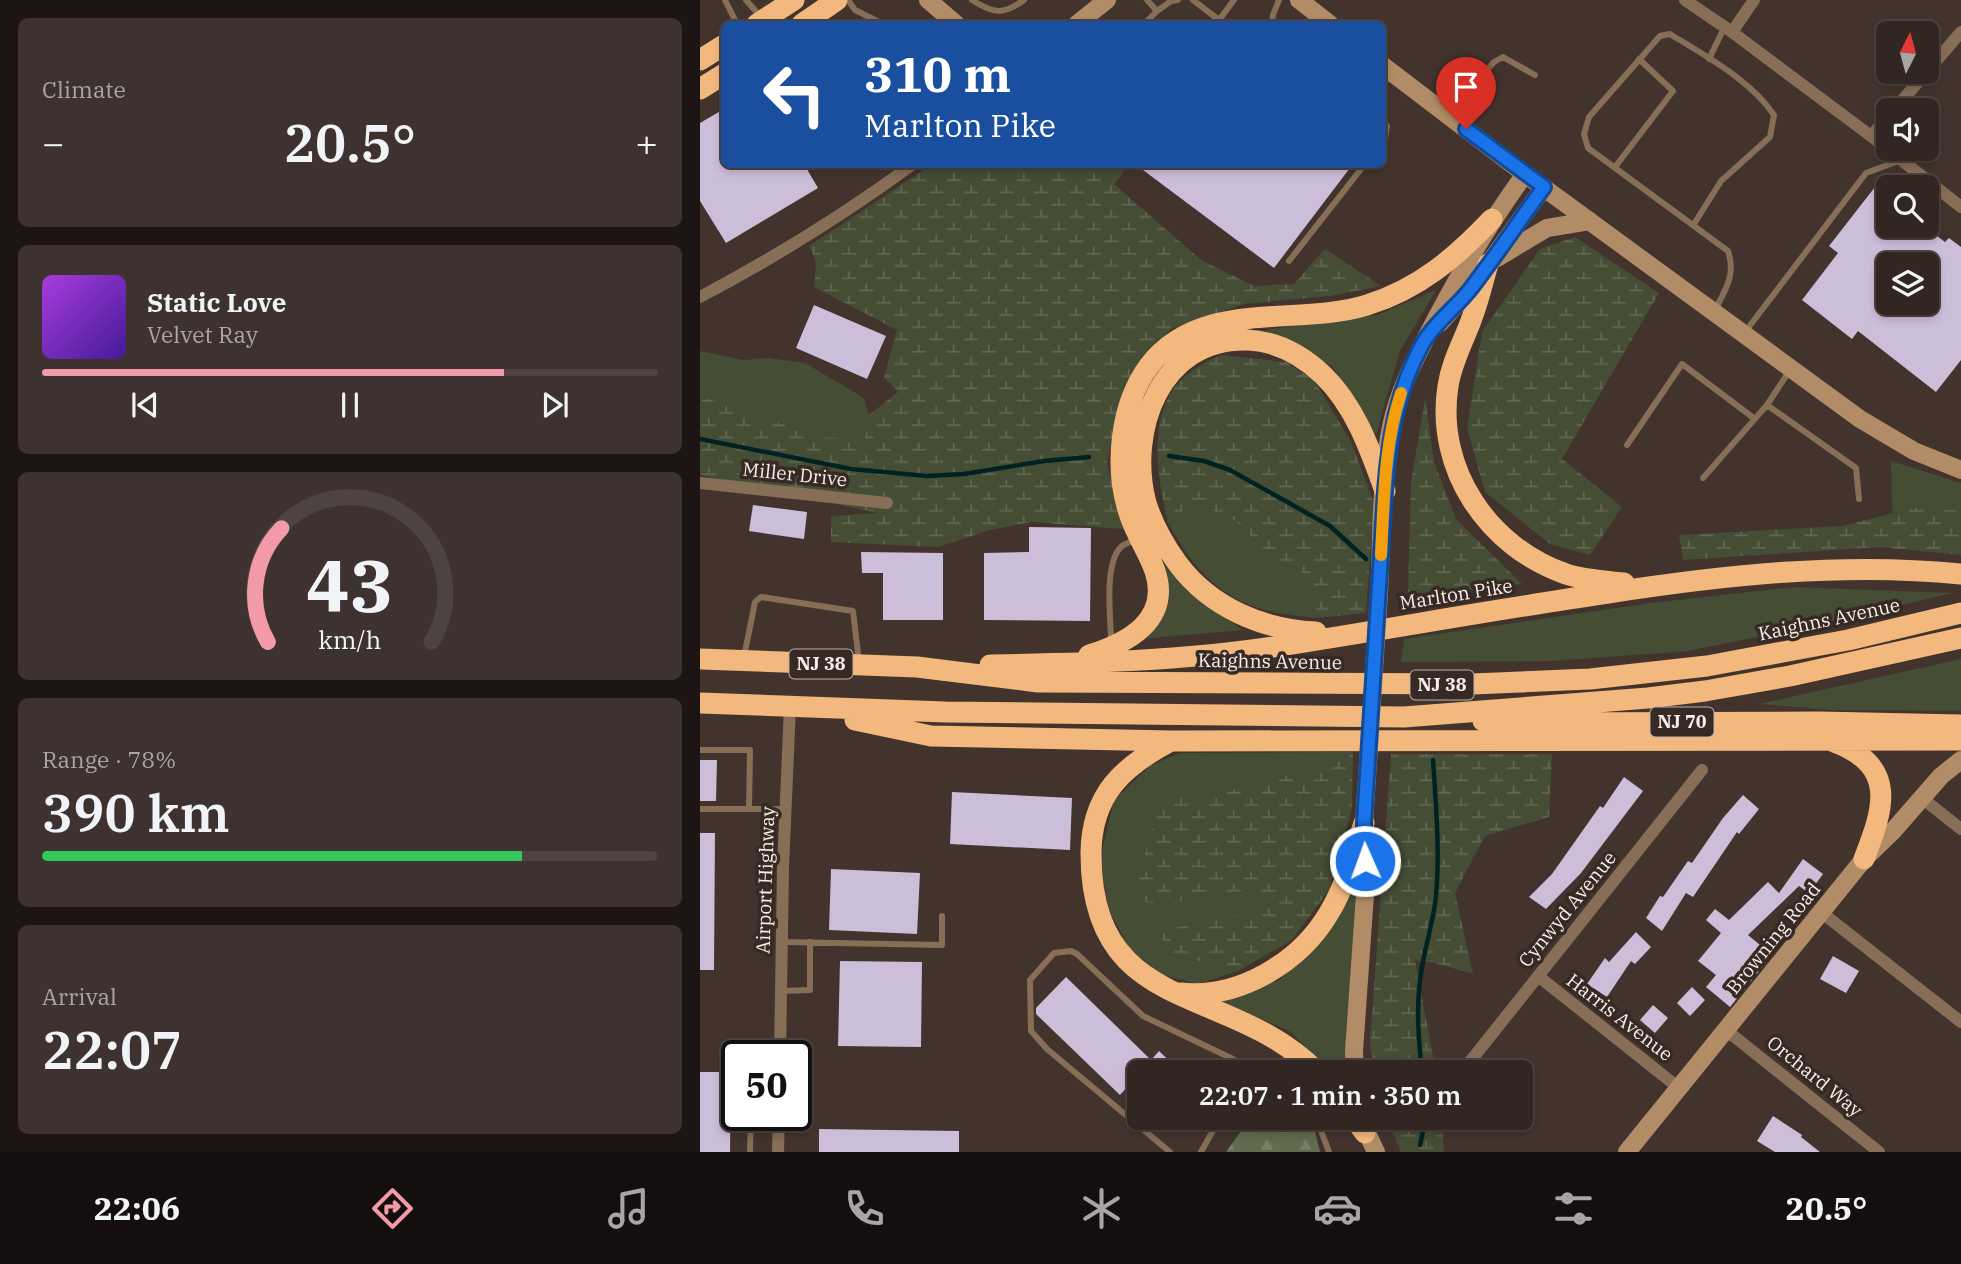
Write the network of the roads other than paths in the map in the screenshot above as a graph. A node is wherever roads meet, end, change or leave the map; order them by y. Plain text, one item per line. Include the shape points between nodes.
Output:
1 (724, 0) edge
2 (746, 0) edge
3 (794, 0) edge
4 (837, 0) edge
5 (848, 0) edge
6 (928, 0) edge
7 (972, 0) edge
8 (1024, 0) edge
9 (1147, 0) edge
10 (1178, 0) edge
11 (1193, 0) edge
12 (1234, 0) edge
13 (1279, 0) edge
14 (1299, 0) edge
15 (1685, 0) edge
16 (1754, 0) edge
17 (1101, 2) edge
18 (1014, 3) edge
19 (1157, 11) junction
20 (735, 21) edge
21 (759, 21) edge
22 (762, 21) edge
23 (806, 21) edge
24 (877, 21) edge
25 (952, 21) edge
26 (1083, 21) edge
27 (1147, 21) edge
28 (1272, 21) edge
29 (1326, 21) edge
30 (1728, 30) junction
31 (1961, 32) edge
32 (721, 47) edge
33 (1710, 59) junction
34 (700, 60) edge
35 (1639, 60) junction
36 (1386, 74) edge
37 (1535, 75) dead end
38 (721, 76) edge
39 (700, 89) edge
40 (1904, 98) edge
41 (1448, 115) junction
42 (1876, 130) edge
43 (1871, 136) junction
44 (1876, 140) edge
45 (1899, 161) edge
46 (1903, 161) edge
47 (1615, 167) junction
48 (908, 168) edge
49 (1362, 168) edge
50 (1525, 174) junction
51 (1544, 187) junction
52 (1961, 207) edge
53 (1492, 219) junction
54 (1590, 221) junction
55 (1694, 224) junction
56 (1289, 261) dead end
57 (1488, 264) junction
58 (700, 297) edge
59 (1714, 312) junction
60 (1744, 333) junction
61 (1426, 339) junction
62 (1791, 368) junction
63 (1768, 405) junction
64 (1755, 419) junction
65 (1627, 445) dead end
66 (1961, 470) edge
67 (1703, 478) dead end
68 (700, 483) edge
69 (1385, 491) junction
70 (1859, 499) dead end
71 (887, 503) dead end
72 (1140, 538) junction
73 (1961, 574) edge
74 (1650, 586) junction
75 (1961, 613) edge
76 (1357, 633) junction
77 (1961, 638) edge
78 (1111, 648) junction
79 (700, 657) edge
80 (734, 659) junction
81 (1063, 664) junction
82 (859, 665) junction
83 (917, 667) junction
84 (700, 703) edge
85 (741, 705) junction
86 (790, 707) junction
87 (700, 712) edge
88 (1404, 717) junction
89 (1961, 724) edge
90 (1826, 739) junction
91 (1961, 740) edge
92 (1171, 741) junction
93 (700, 750) edge
94 (1961, 760) edge
95 (1702, 770) dead end
96 (1922, 798) junction
97 (700, 809) edge
98 (749, 809) junction
99 (786, 809) junction
100 (1364, 823) junction
101 (1961, 829) edge
102 (1864, 859) junction
103 (1821, 912) junction
104 (942, 916) dead end
105 (782, 942) junction
106 (810, 942) junction
107 (1538, 976) junction
108 (781, 991) junction
109 (1169, 991) junction
110 (1961, 1022) edge
111 (1726, 1030) junction
112 (780, 1040) edge
113 (1234, 1060) edge
114 (1304, 1060) edge
115 (1355, 1060) edge
116 (1471, 1060) edge
117 (1679, 1088) junction
118 (1127, 1116) edge
119 (1144, 1130) edge
120 (1213, 1130) edge
121 (1321, 1130) edge
122 (1364, 1130) edge
123 (751, 1131) edge
124 (779, 1131) edge
125 (1633, 1150) edge
126 (750, 1152) edge
127 (778, 1152) edge
128 (1170, 1152) edge
129 (1201, 1152) edge
130 (1329, 1152) edge
131 (1376, 1152) edge
132 (1879, 1152) edge

1 - 20 lane
2 - 21 lane
3 - 22 highway
4 - 23 highway
5 - 24 lane via 855,10
6 - 25 main road
7 - 18 lane via 989,10 1009,11
8 - 18 lane
9 - 19 lane
10 - 19 lane
11 - 12 lane via 1219,20
13 - 28 lane
14 - 29 main road
15 - 30 street
16 - 30 street
17 - 26 main road
19 - 27 lane
30 - 33 lane
30 - 43 street
31 - 40 street
32 - 34 highway
33 - 35 lane via 1670,34 1660,36
33 - 55 lane via 1763,97 1774,115 1770,138 1721,181
35 - 47 lane via 1589,117 1584,134 1588,148
35 - 47 lane via 1673,91
36 - 41 main road
37 - 41 lane via 1503,57
38 - 39 highway
41 - 50 main road
42 - 43 street
43 - 44 street
45 - 60 lane via 1866,173
46 - 52 street
47 - 55 lane
48 - 58 street via 752,270
49 - 56 lane
50 - 51 main road
50 - 53 main road
51 - 54 main road
51 - 57 main road
53 - 61 main road
53 - 72 highway via 1452,259 1384,299 1331,313 1207,326 1180,338 1159,355 1136,388 1124,433 1123,486
54 - 57 main road via 1547,228
54 - 59 main road
55 - 59 lane via 1728,251 1732,262 1731,279
57 - 61 main road
57 - 74 highway via 1473,317 1454,360 1446,402 1449,443 1467,494 1502,537 1538,562 1583,578
59 - 60 main road
60 - 62 main road
61 - 69 main road via 1396,410
62 - 63 lane
62 - 66 main road via 1894,440
63 - 64 lane
63 - 70 lane via 1856,468
64 - 65 lane via 1682,364
64 - 67 lane
68 - 71 street, Miller Drive
69 - 76 highway via 1344,400 1323,375 1285,348 1244,340 1204,349 1170,373 1149,409 1141,456 1146,503 1183,571 1220,603 1267,625
69 - 100 main road, bridge
72 - 78 lane via 1123,545 1112,568
72 - 78 highway via 1155,572 1156,602 1141,630
73 - 74 highway, Marlton Pike via 1870,569 1763,573
74 - 76 highway, Marlton Pike
75 - 83 highway, Kaighns Avenue / NJ 38 via 1734,662 1544,682 1038,682
76 - 81 highway, Marlton Pike via 1195,655
77 - 88 highway, NJ 38 via 1705,691
78 - 81 highway
79 - 80 highway, Kaighns Avenue
80 - 82 highway, Kaighns Avenue / NJ 38
80 - 82 lane via 755,602 761,597 853,611
81 - 83 highway, Marlton Pike
82 - 83 highway, Kaighns Avenue / NJ 38
84 - 85 highway, NJ 38
85 - 86 highway, NJ 38
85 - 87 highway
86 - 88 highway, NJ 38
86 - 92 highway via 932,736
86 - 99 street, Airport Highway
88 - 89 highway, NJ 70 via 1530,723
90 - 91 highway
90 - 92 highway
90 - 102 highway via 1861,755 1880,783 1880,817
92 - 109 highway via 1138,760 1113,782 1100,808 1091,847 1097,905 1114,946 1137,971
93 - 98 lane via 750,750
94 - 96 main road, Browning Road
95 - 107 street, Cynwyd Avenue
96 - 101 street
96 - 102 main road, Browning Road
97 - 98 lane
98 - 99 lane
99 - 105 street, Airport Highway
100 - 109 highway via 1329,913 1289,958 1261,977 1231,988 1204,993
100 - 115 main road via 1366,880
102 - 103 main road, Browning Road
103 - 110 street
103 - 111 main road, Browning Road
104 - 106 lane via 943,945
105 - 106 lane
105 - 108 street, Airport Highway
106 - 108 lane via 810,990
107 - 116 street, Cynwyd Avenue
107 - 117 street, Harris Avenue
108 - 112 street, Airport Highway
109 - 114 highway via 1267,1033
111 - 117 main road, Browning Road
111 - 132 street, Orchard Way
113 - 118 lane via 1143,1016 1077,954 1054,953 1030,980 1031,1031
117 - 125 main road, Browning Road
119 - 128 lane
120 - 129 lane
121 - 130 lane
122 - 131 main road
123 - 126 lane
124 - 127 street

